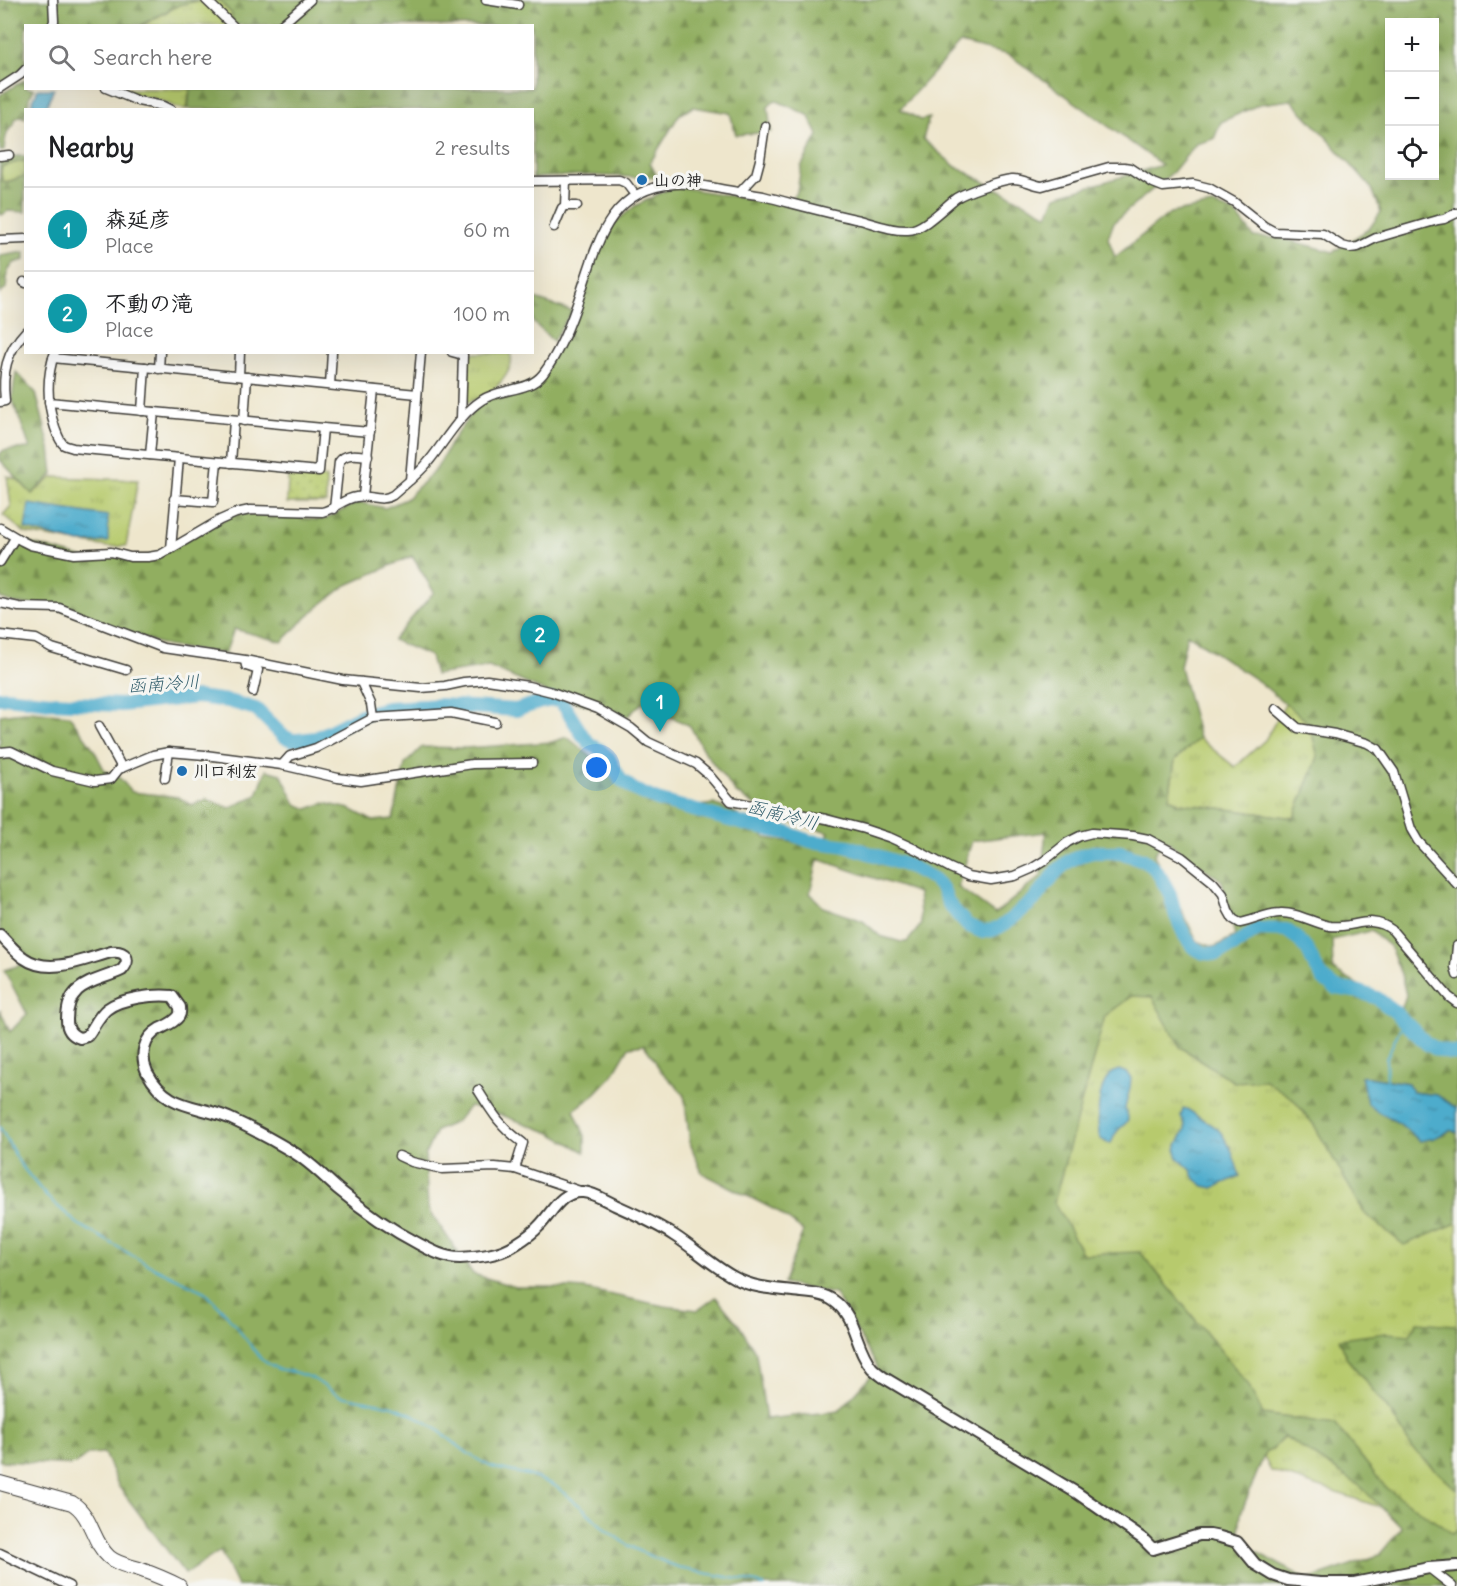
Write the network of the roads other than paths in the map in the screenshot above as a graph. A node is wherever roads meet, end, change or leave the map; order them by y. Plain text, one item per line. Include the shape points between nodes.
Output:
1 (53, 0) edge
2 (206, 0) edge
3 (310, 0) edge
4 (486, 0) edge
5 (518, 5) dead end
6 (53, 24) edge
7 (230, 24) edge
8 (282, 24) edge
9 (24, 71) edge
10 (0, 88) edge
11 (111, 90) edge
12 (168, 108) edge
13 (765, 126) dead end
14 (534, 182) edge
15 (566, 182) junction
16 (739, 193) junction
17 (635, 195) junction
18 (566, 206) junction
19 (577, 206) dead end
20 (1457, 213) edge
21 (554, 227) dead end
22 (24, 239) edge
23 (0, 240) edge
24 (24, 333) edge
25 (160, 354) edge
26 (240, 354) edge
27 (332, 354) edge
28 (421, 354) edge
29 (458, 354) edge
30 (54, 355) edge
31 (145, 367) junction
32 (159, 369) junction
33 (243, 377) junction
34 (330, 385) junction
35 (374, 390) junction
36 (417, 394) junction
37 (0, 402) edge
38 (49, 402) junction
39 (142, 411) junction
40 (154, 412) junction
41 (461, 418) junction
42 (234, 420) junction
43 (244, 421) junction
44 (323, 428) junction
45 (370, 432) junction
46 (150, 455) junction
47 (368, 456) junction
48 (178, 458) junction
49 (217, 462) junction
50 (231, 463) junction
51 (410, 480) junction
52 (363, 496) junction
53 (174, 500) junction
54 (334, 509) junction
55 (0, 528) edge
56 (15, 538) junction
57 (171, 549) junction
58 (0, 562) edge
59 (0, 603) edge
60 (0, 635) edge
61 (245, 660) junction
62 (126, 670) dead end
63 (361, 682) junction
64 (253, 692) dead end
65 (1276, 709) dead end
66 (373, 717) junction
67 (495, 722) dead end
68 (99, 726) dead end
69 (0, 752) edge
70 (169, 752) junction
71 (532, 763) dead end
72 (282, 765) junction
73 (122, 768) junction
74 (165, 778) dead end
75 (1457, 884) edge
76 (0, 935) edge
77 (1457, 946) edge
78 (1457, 975) edge
79 (1457, 1003) edge
80 (478, 1090) dead end
81 (399, 1156) dead end
82 (515, 1169) junction
83 (583, 1192) junction
84 (0, 1483) edge
85 (0, 1553) edge
86 (1457, 1566) edge
87 (1429, 1568) junction
88 (174, 1585) edge
89 (69, 1586) edge
90 (1452, 1586) edge

1 - 6 street
2 - 7 street
3 - 8 street
4 - 5 street
9 - 10 street
11 - 12 street
13 - 16 street via 756,175
14 - 15 street
15 - 17 street via 619,180
15 - 18 street
16 - 17 street via 688,183
16 - 20 street via 910,231 958,196 1000,182 1021,179 1042,186 1109,167 1125,167 1163,187 1193,184 1209,188 1275,232 1323,234 1350,248
17 - 41 street via 608,222 570,323 545,372 530,385 483,399
18 - 19 street
18 - 21 street
22 - 23 street
24 - 37 street via 14,343 7,363 5,401
25 - 32 street
26 - 33 street
27 - 34 street
28 - 36 street
29 - 41 street via 463,356
30 - 31 street
30 - 38 street
31 - 32 street
31 - 39 street
32 - 33 street
33 - 34 street
33 - 43 street
34 - 35 street
35 - 36 street
35 - 45 street
36 - 51 street
38 - 39 street
38 - 46 street via 59,439 64,444
39 - 40 street
40 - 42 street
40 - 46 street
41 - 51 street
42 - 43 street
42 - 50 street
43 - 44 street
44 - 45 street
44 - 50 street via 319,471
45 - 47 street
46 - 48 street
47 - 52 street
47 - 54 street via 349,455 341,459
48 - 49 street
48 - 53 street
49 - 50 street
49 - 53 street via 213,502
51 - 52 street via 388,499
52 - 54 street via 348,499
53 - 57 street
54 - 57 street via 236,513
55 - 56 street
56 - 57 street via 74,555 104,552 148,557
56 - 58 street
59 - 61 street via 58,608 162,648
60 - 62 street via 36,639 52,648
61 - 63 street
61 - 64 street via 246,666 258,670
63 - 66 street
63 - 79 street via 421,688 488,680 552,692 598,709 648,742 696,764 731,801 864,829 968,876 991,880 1015,876 1044,861 1068,842 1092,833 1148,839 1182,857 1213,882 1223,894 1233,919 1240,923 1279,913 1329,926 1377,921 1386,925
65 - 75 street via 1298,728 1335,734 1378,750 1394,772 1418,841
66 - 67 street via 451,713
66 - 72 street via 316,748 290,756
68 - 73 street
69 - 73 street via 11,751 52,771 94,781 111,779
70 - 72 street
70 - 73 street
70 - 74 street
71 - 72 street via 472,764 361,781
76 - 83 street via 25,960 42,966 57,967 111,952 124,954 127,961 122,970 89,982 74,993 67,1017 72,1034 87,1036 114,1005 172,996 180,1007 178,1017 149,1037 144,1048 146,1070 160,1090 177,1103 226,1117 295,1153 364,1209 432,1251 458,1258 483,1256 514,1246 539,1227 560,1200 570,1193
77 - 78 street
80 - 82 street via 499,1123 523,1143
81 - 82 street via 442,1169
82 - 83 street
83 - 87 street via 674,1235 732,1277 765,1288 820,1294 833,1300 845,1312 871,1368 1077,1493 1153,1549 1210,1535 1237,1542 1256,1564 1273,1575 1320,1583 1354,1583
84 - 88 main road via 72,1503 81,1509 110,1558
85 - 89 street
86 - 87 street
87 - 90 street

